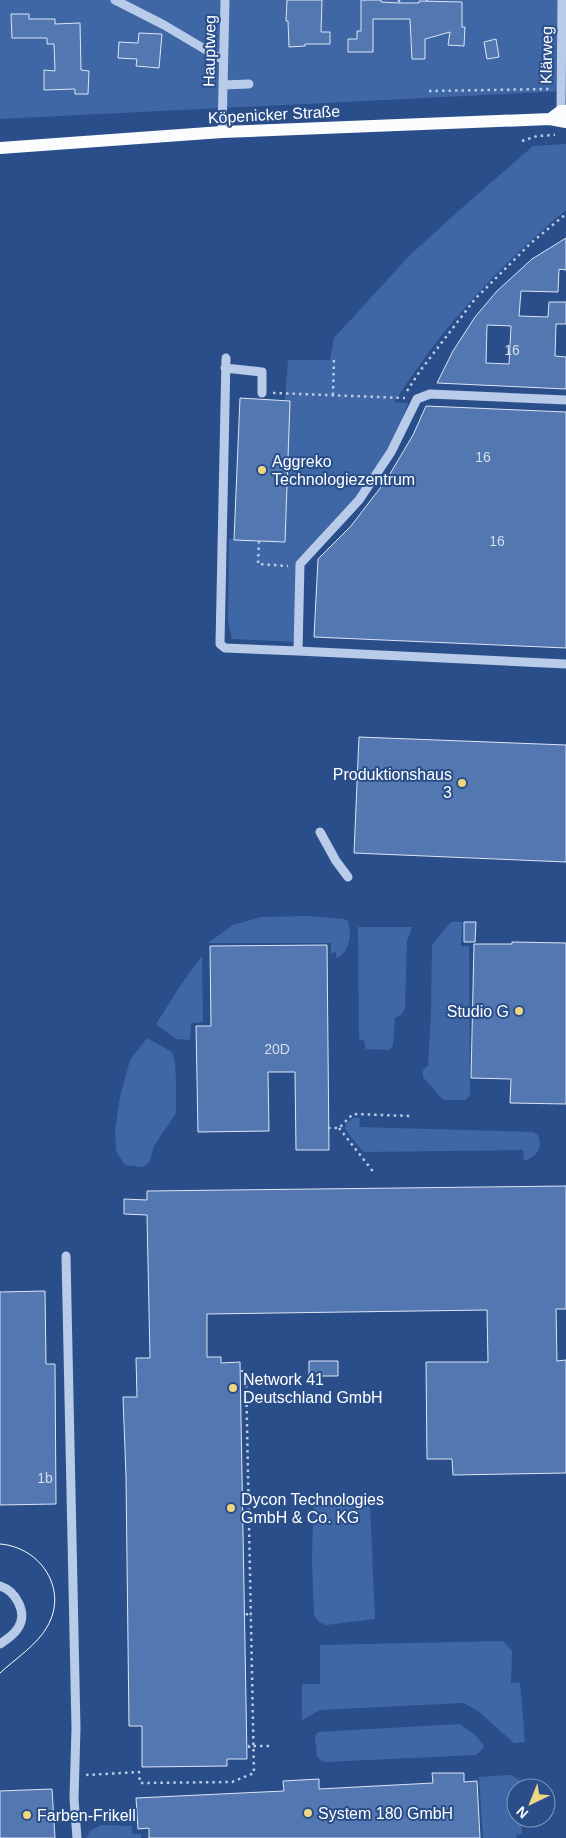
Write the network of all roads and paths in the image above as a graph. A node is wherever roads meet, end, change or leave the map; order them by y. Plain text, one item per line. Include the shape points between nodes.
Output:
1 (115, 0) edge
2 (225, 0) edge
3 (562, 0) edge
4 (223, 60) junction
5 (249, 84) dead end
6 (223, 85) junction
7 (563, 88) edge
8 (428, 92) dead end
9 (564, 120) edge
10 (222, 132) junction
11 (522, 141) dead end
12 (0, 148) edge
13 (566, 214) edge
14 (334, 356) dead end
15 (226, 358) dead end
16 (225, 368) junction
17 (262, 393) joint
18 (333, 396) junction
19 (389, 398) dead end
20 (403, 398) dead end
21 (566, 400) edge
22 (259, 541) dead end
23 (300, 567) junction
24 (298, 651) junction
25 (566, 664) edge
26 (320, 832) dead end
27 (348, 876) dead end
28 (412, 1116) dead end
29 (328, 1128) dead end
30 (339, 1128) junction
31 (375, 1174) dead end
32 (66, 1256) dead end
33 (242, 1370) dead end
34 (249, 1500) junction
35 (245, 1502) dead end
36 (246, 1512) dead end
37 (249, 1514) junction
38 (0, 1586) edge
39 (251, 1602) junction
40 (247, 1604) dead end
41 (247, 1613) dead end
42 (251, 1616) junction
43 (0, 1644) edge
44 (253, 1746) junction
45 (273, 1746) dead end
46 (249, 1748) dead end
47 (75, 1775) junction
48 (76, 1838) edge

1 - 4 lane
2 - 4 lane, Hauptweg
3 - 7 lane, Klärweg
4 - 6 lane, Hauptweg
5 - 6 lane
6 - 10 lane, Hauptweg
7 - 8 path
7 - 9 lane, Klärweg
9 - 10 main road, Köpenicker Straße
9 - 11 path
10 - 12 main road, Köpenicker Straße
13 - 20 path via 532,242 475,299
14 - 18 path
15 - 16 lane
16 - 17 lane via 262,372
16 - 24 lane via 220,644 225,648
17 - 18 path
18 - 19 path
21 - 23 lane via 430,394 417,398 391,452 359,500
22 - 23 path via 258,564
23 - 24 lane
24 - 25 lane
26 - 27 lane
28 - 30 path via 353,1114
29 - 30 path
30 - 31 path
32 - 47 lane
33 - 34 path via 242,1375 246,1375
34 - 35 path
34 - 37 path
36 - 37 path
37 - 39 path
38 - 43 lane via 15,1596 21,1607 18,1630
39 - 40 path
39 - 42 path
41 - 42 path
42 - 44 path
44 - 45 path
44 - 46 path
44 - 47 path via 254,1772 232,1782 140,1783 139,1772
47 - 48 lane

